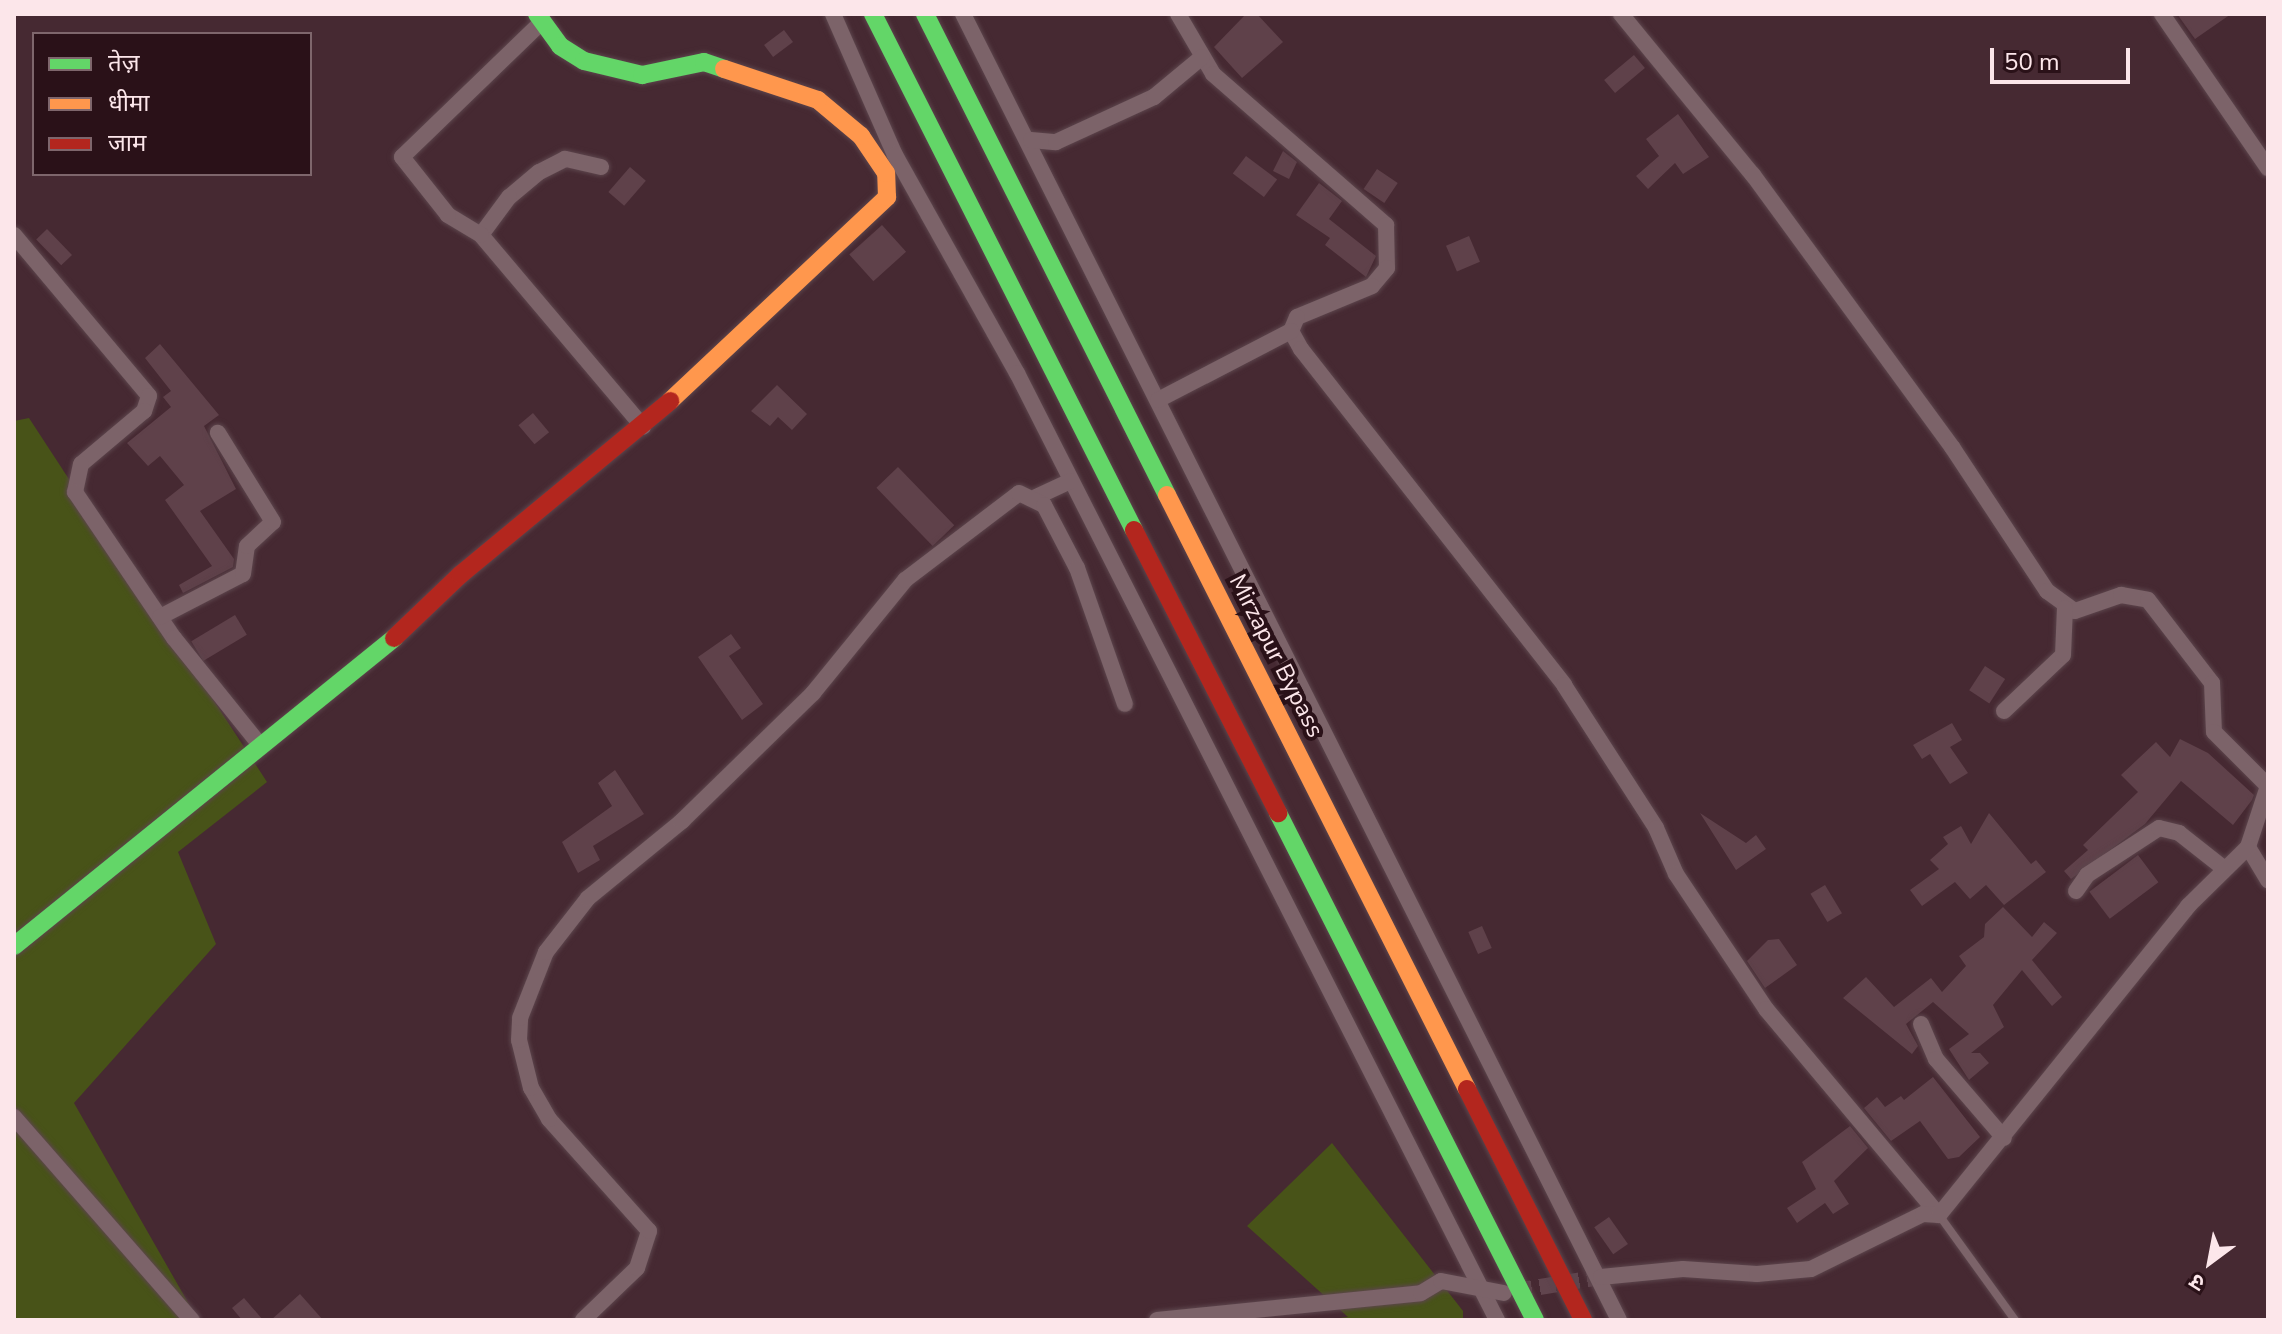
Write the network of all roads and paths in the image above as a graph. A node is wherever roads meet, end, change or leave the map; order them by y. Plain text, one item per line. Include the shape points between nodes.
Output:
1 (833, 14) edge
2 (873, 14) edge
3 (925, 14) edge
4 (963, 14) edge
5 (1178, 14) edge
6 (1621, 14) edge
7 (2162, 14) edge
8 (540, 18) edge
9 (1202, 57) junction
10 (1031, 140) junction
11 (601, 167) dead end
12 (2268, 168) edge
13 (14, 235) edge
14 (481, 235) junction
15 (1291, 331) junction
16 (1158, 400) junction
17 (643, 427) junction
18 (218, 433) dead end
19 (1070, 481) junction
20 (1036, 497) junction
21 (2065, 608) junction
22 (160, 617) junction
23 (1125, 704) dead end
24 (2004, 711) dead end
25 (260, 745) junction
26 (2268, 786) edge
27 (2248, 847) junction
28 (2222, 867) junction
29 (2268, 880) edge
30 (2076, 891) dead end
31 (14, 946) edge
32 (1921, 1024) dead end
33 (14, 1117) edge
34 (2004, 1138) junction
35 (1939, 1215) junction
36 (1601, 1277) tunnel mouth
37 (1483, 1289) junction
38 (1504, 1293) tunnel mouth
39 (192, 1320) edge
40 (583, 1320) edge
41 (1157, 1320) edge
42 (1497, 1320) edge
43 (1535, 1320) edge
44 (1583, 1320) edge
45 (1619, 1320) edge
46 (2015, 1320) edge

1 - 19 street via 895,155
2 - 43 main road
3 - 44 main road, Mirzapur Bypass
4 - 10 street
5 - 9 street
6 - 21 street via 1753,175
7 - 12 street
8 - 14 street via 402,157 448,215
8 - 17 main road via 570,54 598,65 642,75 704,62 818,100 853,125 889,183 883,204
9 - 10 street via 1154,97 1056,142
9 - 15 street via 1213,74 1386,225 1390,257 1372,286 1297,317
10 - 16 street
11 - 14 street via 565,159 539,172 509,197
13 - 22 street via 149,396 144,411 81,464 73,483
14 - 17 street
15 - 16 street
15 - 35 street via 1331,391 1572,697 1656,828 1676,874 1766,1009
16 - 45 street
17 - 25 main road via 460,575 357,674
18 - 22 street via 273,522 247,546 243,574
19 - 20 street
19 - 37 street
20 - 23 street via 1077,568
20 - 40 street via 1011,497 905,580 813,693 682,821 602,883 546,952 520,1018 522,1062 531,1088 567,1143 649,1231 637,1268
21 - 24 street via 2063,655
21 - 26 street via 2086,609 2130,593 2148,600 2212,683 2217,703 2211,721 2220,742
22 - 25 street
25 - 31 main road
26 - 27 street
27 - 28 street
27 - 29 street
28 - 30 street via 2179,833 2159,828 2087,875
28 - 34 street
32 - 34 street via 1936,1059
33 - 39 street
34 - 35 street
35 - 36 street via 1923,1214 1811,1269 1757,1274 1683,1269
35 - 46 lane
37 - 38 street
37 - 41 street via 1441,1281 1421,1293
37 - 42 street

